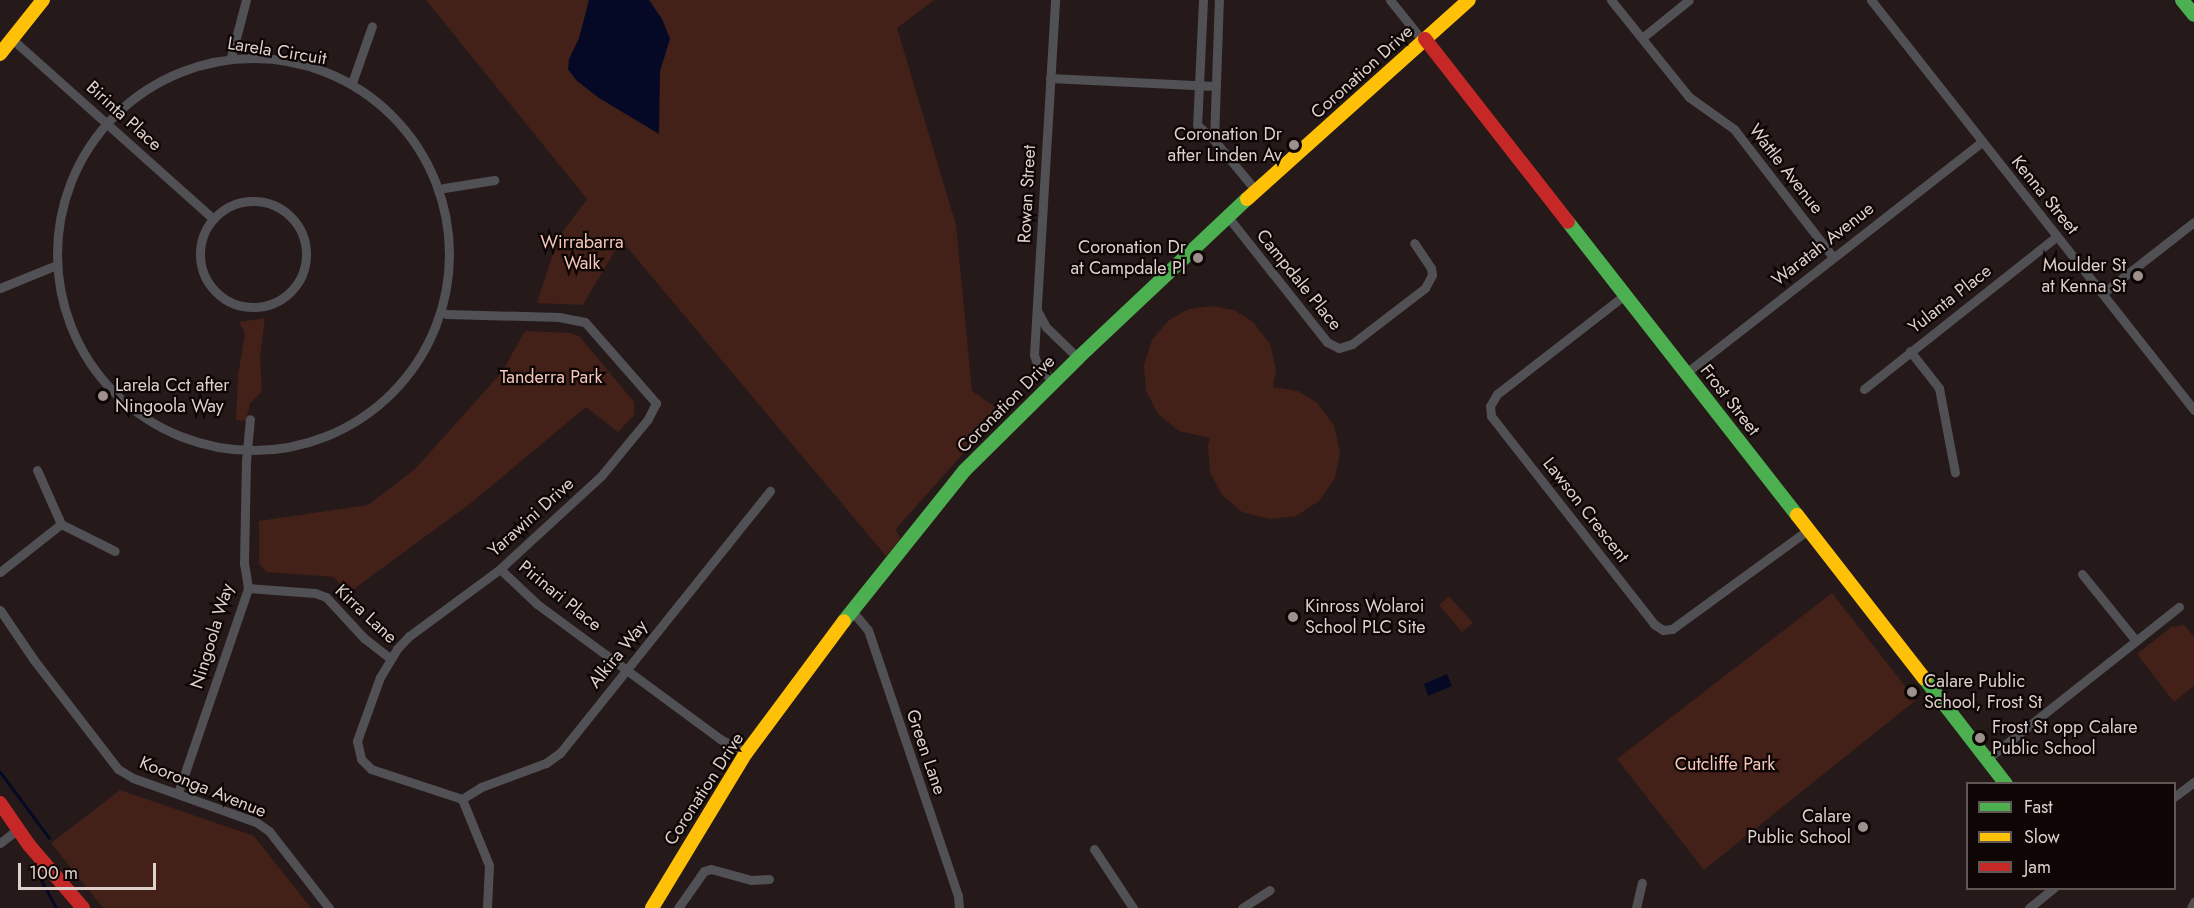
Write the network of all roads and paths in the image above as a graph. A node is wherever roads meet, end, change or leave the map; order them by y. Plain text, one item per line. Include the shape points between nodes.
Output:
1 (43, 0) edge
2 (246, 0) edge
3 (1055, 0) edge
4 (1203, 0) edge
5 (1219, 0) edge
6 (1390, 0) edge
7 (1469, 0) edge
8 (1611, 0) edge
9 (1689, 0) edge
10 (1871, 0) edge
11 (2182, 0) edge
12 (2194, 15) edge
13 (372, 26) dead end
14 (1642, 38) junction
15 (12, 39) junction
16 (1424, 40) junction
17 (0, 54) edge
18 (231, 57) junction
19 (1050, 78) junction
20 (353, 80) junction
21 (1198, 86) junction
22 (1214, 86) junction
23 (102, 118) junction
24 (1214, 140) junction
25 (1982, 142) junction
26 (494, 180) dead end
27 (444, 189) junction
28 (1257, 192) junction
29 (1228, 217) junction
30 (213, 219) junction
31 (2194, 222) edge
32 (2057, 236) junction
33 (1414, 243) dead end
34 (1833, 257) junction
35 (54, 266) junction
36 (0, 288) edge
37 (2103, 292) junction
38 (1626, 294) junction
39 (1038, 312) junction
40 (446, 314) junction
41 (1910, 351) junction
42 (1078, 358) junction
43 (1686, 373) junction
44 (1054, 382) junction
45 (1864, 389) dead end
46 (2194, 410) edge
47 (250, 419) dead end
48 (247, 448) junction
49 (37, 470) dead end
50 (1955, 473) dead end
51 (770, 491) dead end
52 (61, 524) junction
53 (1808, 530) junction
54 (115, 551) dead end
55 (500, 568) junction
56 (0, 572) edge
57 (2082, 574) dead end
58 (248, 588) junction
59 (2179, 607) dead end
60 (0, 610) edge
61 (852, 611) junction
62 (2136, 642) junction
63 (390, 658) junction
64 (627, 670) junction
65 (746, 753) junction
66 (1987, 759) junction
67 (2005, 782) edge
68 (2194, 782) edge
69 (178, 793) junction
70 (2176, 796) edge
71 (462, 799) junction
72 (4, 808) edge
73 (18, 829) junction
74 (0, 843) edge
75 (33, 846) junction
76 (1094, 849) dead end
77 (769, 879) dead end
78 (1642, 883) dead end
79 (1270, 890) dead end
80 (2052, 890) edge
81 (2194, 902) edge
82 (83, 908) edge
83 (329, 908) edge
84 (487, 908) edge
85 (652, 908) edge
86 (678, 908) edge
87 (958, 908) edge
88 (1133, 908) edge
89 (1242, 908) edge
90 (1636, 908) edge
91 (2029, 908) edge
92 (2191, 908) edge

1 - 15 main road
2 - 18 street
3 - 19 street, Rowan Street
4 - 21 street
5 - 22 street
6 - 16 street
7 - 16 main road, Coronation Drive
8 - 14 street, Wattle Avenue
9 - 14 street
10 - 25 street, Kenna Street
11 - 12 main road
13 - 20 street
14 - 34 street, Wattle Avenue via 1689,97 1734,129
15 - 17 main road
15 - 23 street, Birinta Place
16 - 28 main road, Coronation Drive
16 - 38 main road, Frost Street
18 - 20 street, Larela Circuit
18 - 23 street, Larela Circuit via 213,59 120,104
19 - 21 street
19 - 39 street, Rowan Street
20 - 27 street via 366,88
21 - 22 street
21 - 24 street via 1197,125
22 - 24 street
23 - 30 street, Birinta Place
23 - 35 street, Larela Circuit via 52,237 49,252
24 - 28 street
25 - 32 street, Kenna Street
25 - 34 street, Waratah Avenue
26 - 27 street
27 - 40 street, Larela Circuit
28 - 29 main road, Coronation Drive
29 - 33 street, Campdale Place via 1327,342 1339,348 1352,344 1425,288 1431,268
29 - 42 main road, Coronation Drive
30 - 30 street via 228,207 252,201 274,205 291,216 303,235 306,251 303,274 293,290 274,304 253,308 238,306 217,294 204,276 200,259 201,241
31 - 37 street
32 - 37 street, Kenna Street
32 - 41 street, Yulanta Place
34 - 43 street, Waratah Avenue
35 - 36 street
35 - 48 street, Larela Circuit via 91,372 100,383 211,451
37 - 46 street, Kenna Street
38 - 43 main road, Frost Street
38 - 53 street, Lawson Crescent via 1497,394 1490,406 1491,416 1653,624 1663,630 1672,629
39 - 42 street via 1046,327
39 - 44 street, Rowan Street via 1034,322 1034,360
40 - 48 street, Larela Circuit via 438,334 352,430
40 - 55 street, Yarawini Drive via 559,316 585,322 656,403 613,464
41 - 45 street, Yulanta Place
41 - 50 street via 1939,388
42 - 44 main road, Coronation Drive
43 - 53 main road, Frost Street
44 - 61 main road, Coronation Drive via 964,471
47 - 48 street
48 - 58 street, Ningoola Way via 244,564
49 - 52 street
51 - 64 street, Alkira Way
52 - 54 street
52 - 56 street
53 - 66 main road, Frost Street
55 - 63 street, Yarawini Drive via 414,631
55 - 64 street, Pirinari Place via 518,589
57 - 62 street
58 - 63 street, Kirra Lane via 326,597 364,638
58 - 69 street, Ningoola Way
59 - 62 street
60 - 69 street, Kooronga Avenue via 118,769
61 - 65 main road, Coronation Drive
61 - 87 street, Green Lane via 868,630 958,896
62 - 66 street
63 - 71 street, Yarawini Drive via 357,741 361,759 371,769
64 - 65 street, Pirinari Place via 720,739
64 - 71 street, Alkira Way via 556,757 481,787
65 - 85 main road, Coronation Drive
66 - 67 main road, Frost Street
68 - 70 street
69 - 83 street, Kooronga Avenue via 256,822 269,831
71 - 84 street via 489,865
72 - 73 main road
72 - 75 main road
73 - 74 street
73 - 75 main road
75 - 82 main road
76 - 88 street
77 - 86 street via 751,880 704,870
78 - 90 street
79 - 89 street
80 - 91 street
81 - 92 street

